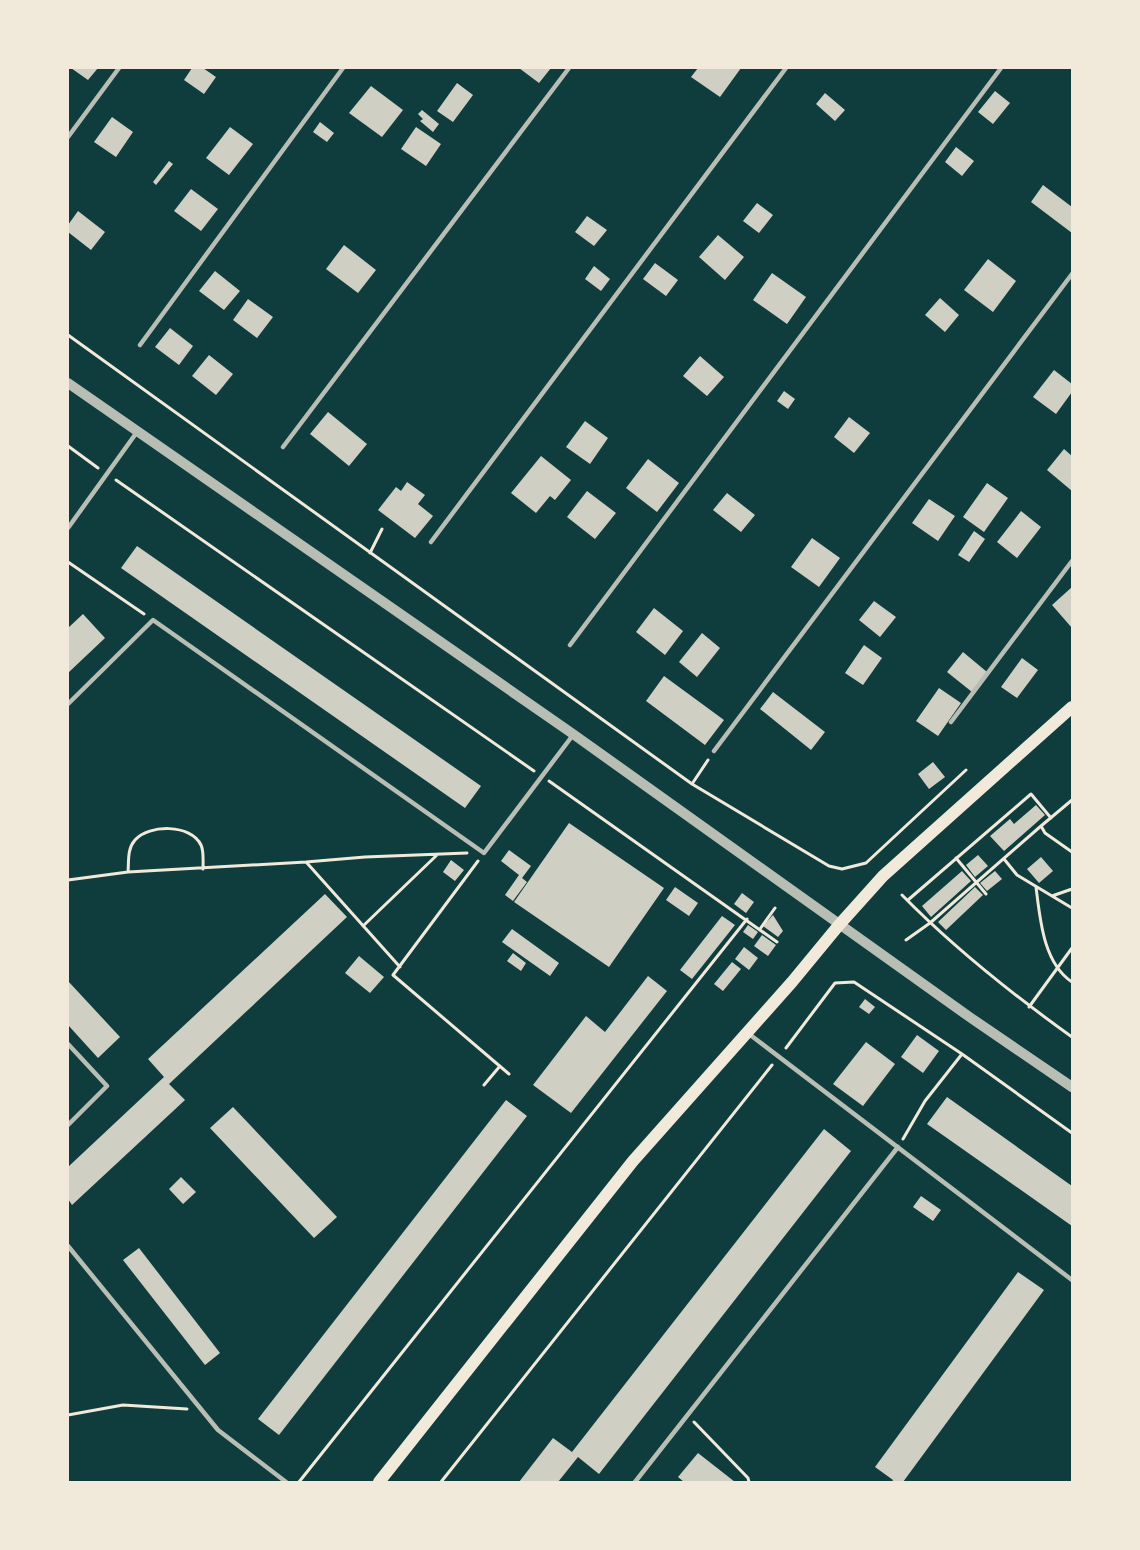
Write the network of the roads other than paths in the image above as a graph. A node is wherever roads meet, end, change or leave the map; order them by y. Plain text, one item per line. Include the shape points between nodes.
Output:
1 (118, 68) edge
2 (343, 68) edge
3 (569, 68) edge
4 (786, 68) edge
5 (1001, 68) edge
6 (68, 136) edge
7 (1072, 274) edge
8 (140, 345) dead end
9 (68, 383) edge
10 (137, 432) junction
11 (283, 447) dead end
12 (68, 528) edge
13 (431, 542) dead end
14 (1072, 561) edge
15 (570, 645) dead end
16 (68, 704) edge
17 (1072, 707) edge
18 (951, 722) dead end
19 (573, 734) junction
20 (714, 751) road end
21 (839, 925) junction
22 (747, 1032) junction
23 (68, 1044) edge
24 (1072, 1087) edge
25 (68, 1125) edge
26 (898, 1147) junction
27 (68, 1246) edge
28 (1072, 1280) edge
29 (286, 1482) edge
30 (379, 1482) edge
31 (635, 1482) edge

1 - 6 lane
2 - 8 lane
3 - 11 lane
4 - 13 lane
5 - 15 lane
7 - 20 lane
9 - 10 street
10 - 12 lane
10 - 19 street
14 - 18 lane
16 - 19 lane via 153,620 484,853
17 - 21 main road via 883,876
19 - 21 street
21 - 22 main road
21 - 24 street
22 - 26 lane
22 - 30 main road via 633,1161
23 - 25 lane via 107,1086
26 - 28 lane
26 - 31 lane
27 - 29 lane via 218,1430

